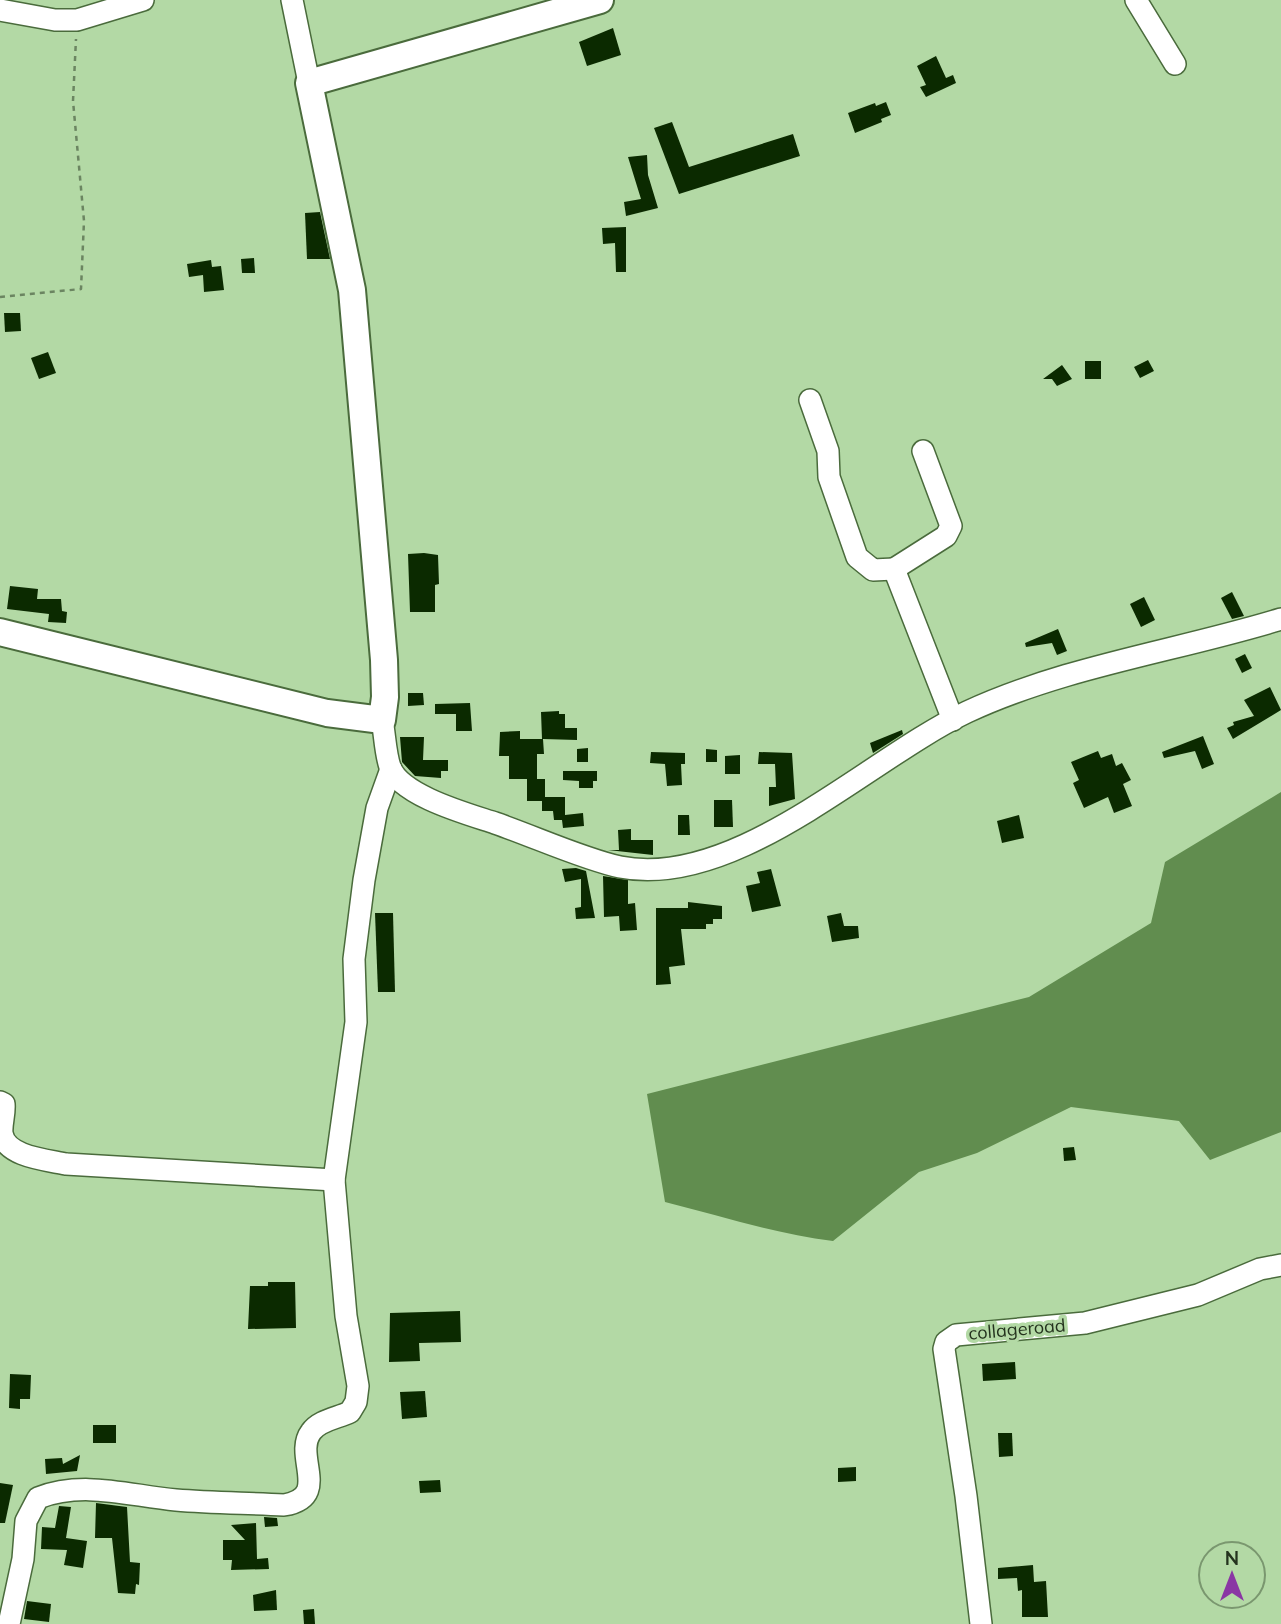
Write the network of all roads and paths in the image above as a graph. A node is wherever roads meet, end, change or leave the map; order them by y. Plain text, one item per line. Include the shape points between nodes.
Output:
1 (143, 0) edge
2 (292, 0) edge
3 (600, 0) edge
4 (1136, 0) edge
5 (0, 10) edge
6 (77, 20) junction
7 (1175, 64) dead end
8 (309, 83) junction
9 (0, 297) edge
10 (810, 400) dead end
11 (923, 451) dead end
12 (894, 569) junction
13 (1281, 619) edge
14 (0, 632) edge
15 (382, 720) junction
16 (953, 720) junction
17 (391, 769) junction
18 (0, 1102) edge
19 (334, 1180) junction
20 (1281, 1265) edge
21 (9, 1624) edge
22 (981, 1624) edge

1 - 6 street
2 - 8 street
3 - 8 main road
4 - 7 street
5 - 6 street
6 - 9 path via 73,101 83,221 81,289
8 - 15 main road via 352,290 384,660
10 - 12 street via 828,451 829,477 857,557 873,570
11 - 12 street via 951,526 946,536
12 - 16 street
13 - 16 street via 1048,680
14 - 15 main road via 327,713
15 - 17 street
16 - 17 street via 782,827 694,864 655,868 621,867 449,807 406,786
17 - 19 street via 377,808 364,880 354,959 356,1022
18 - 19 street via 4,1104 6,1143 36,1157 66,1164
19 - 21 street via 358,1395 350,1412 310,1432 305,1497 284,1505 57,1490 38,1498 26,1521
20 - 22 street, collageroad via 1198,1295 1085,1323 956,1335 946,1342

